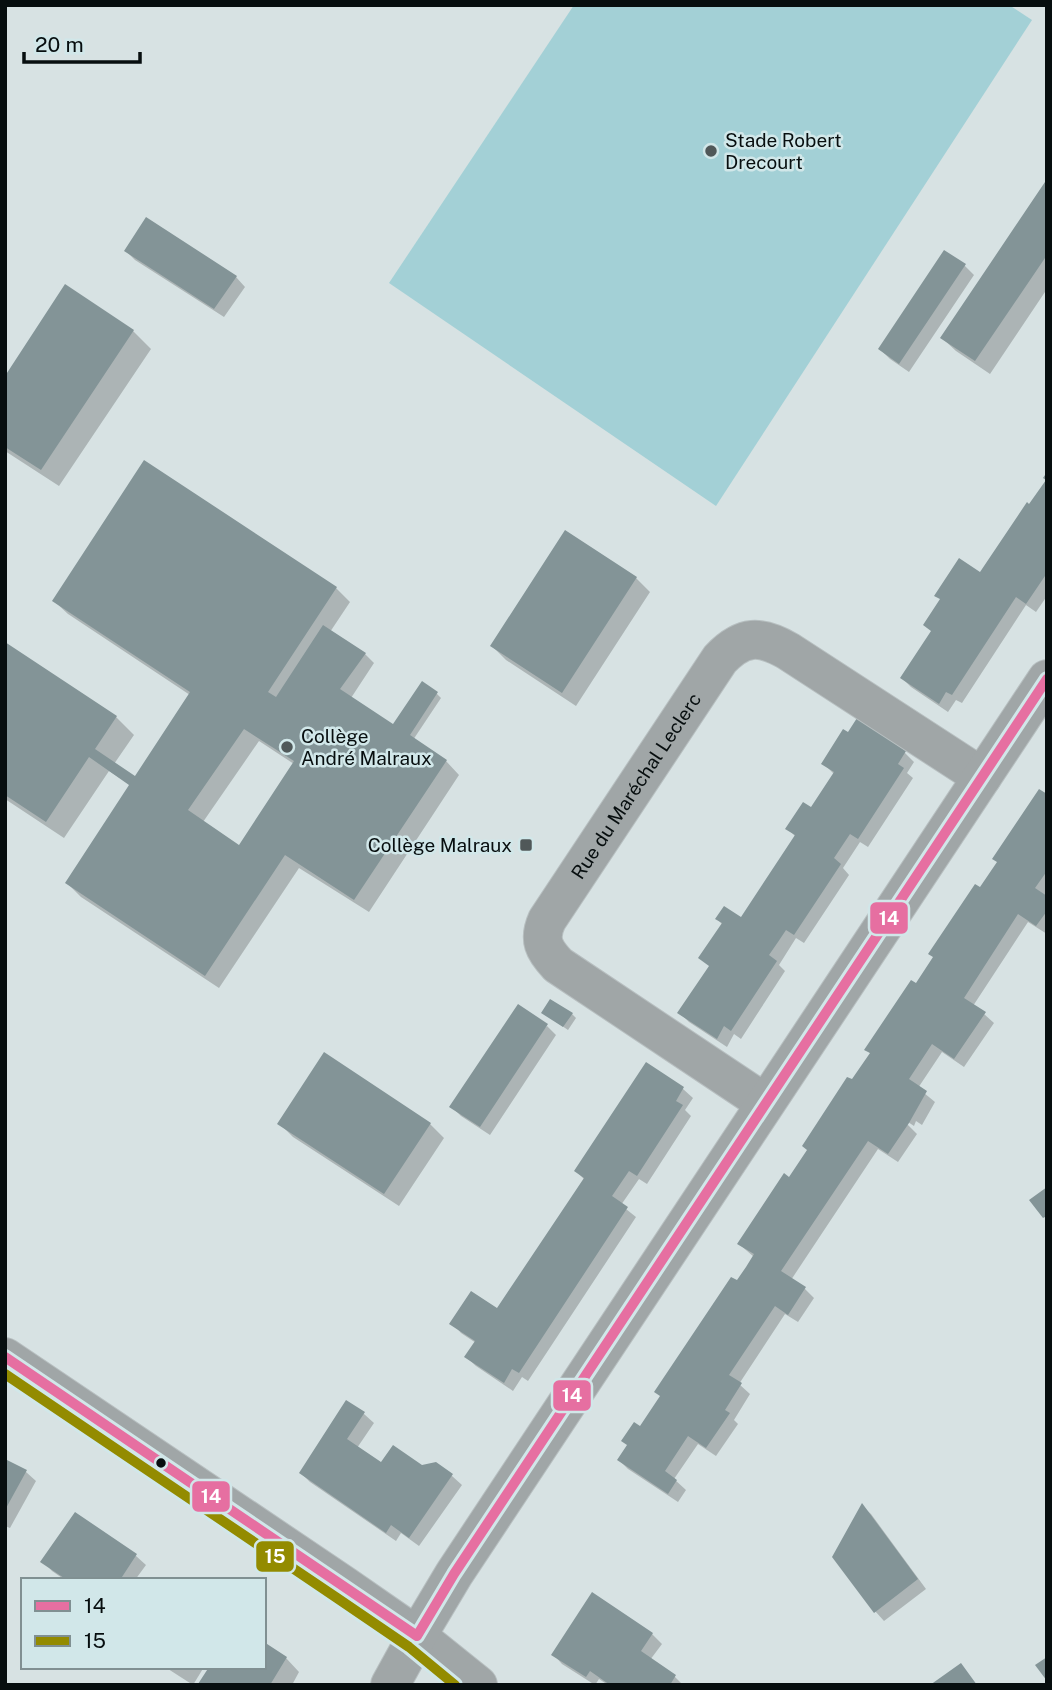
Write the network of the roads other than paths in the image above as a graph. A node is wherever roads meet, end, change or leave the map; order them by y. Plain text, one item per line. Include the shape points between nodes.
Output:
1 (1047, 679) edge
2 (982, 778) junction
3 (765, 1103) junction
4 (5, 1357) edge
5 (416, 1636) junction
6 (390, 1685) edge
7 (478, 1685) edge

1 - 2 street
2 - 3 street
2 - 3 street, Rue du Maréchal Leclerc via 788,650 760,639 739,643 720,659 667,738 547,920 542,938 558,965
3 - 5 street
4 - 5 street
5 - 6 street
5 - 7 street

